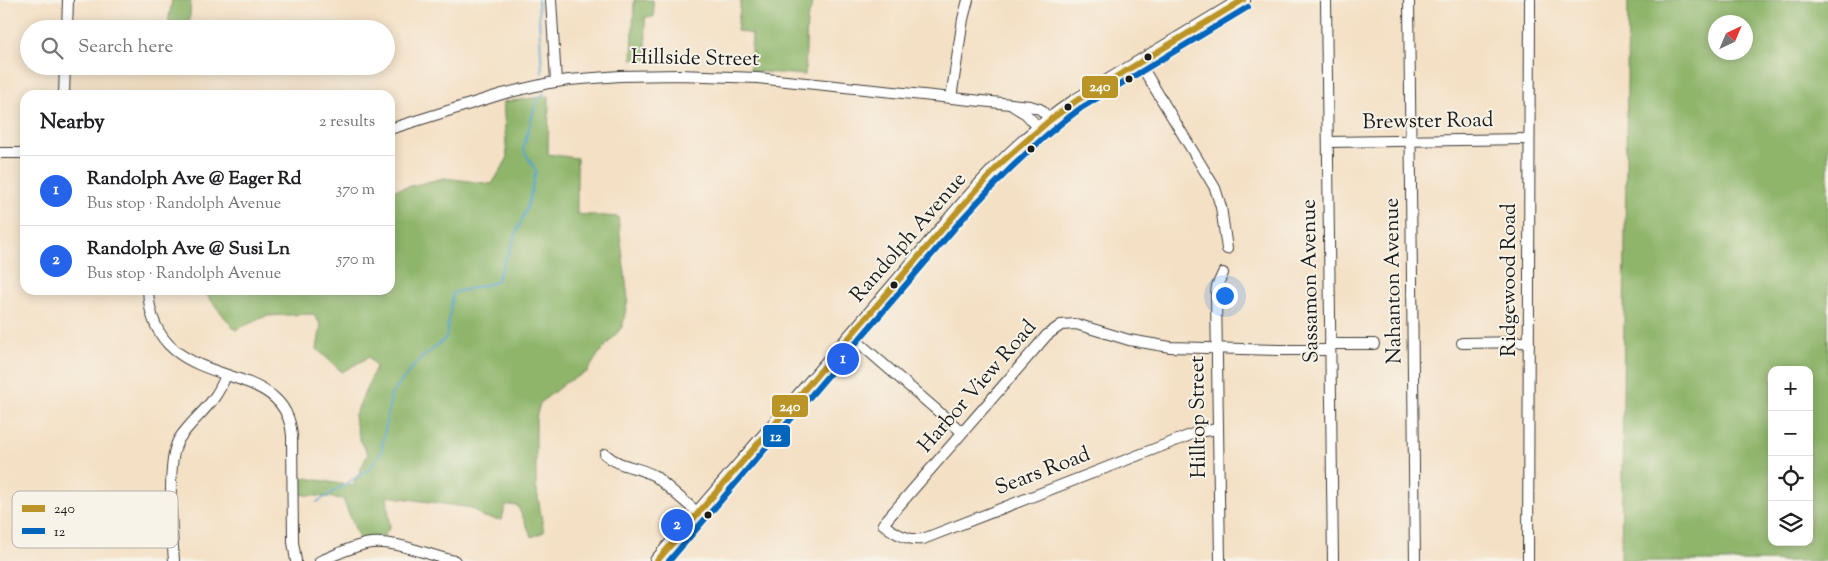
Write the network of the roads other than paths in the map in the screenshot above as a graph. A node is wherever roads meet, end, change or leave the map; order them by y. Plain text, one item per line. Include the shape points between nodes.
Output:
1 (68, 0) edge
2 (551, 0) edge
3 (968, 0) edge
4 (1243, 0) edge
5 (1326, 0) edge
6 (1409, 0) edge
7 (1530, 0) edge
8 (67, 20) edge
9 (1139, 62) junction
10 (65, 75) edge
11 (556, 82) junction
12 (64, 90) edge
13 (951, 98) junction
14 (1005, 103) junction
15 (1050, 119) junction
16 (395, 127) edge
17 (1039, 128) junction
18 (1529, 139) junction
19 (1411, 140) junction
20 (1328, 142) junction
21 (20, 153) edge
22 (0, 154) edge
23 (1227, 248) dead end
24 (1223, 273) dead end
25 (149, 295) edge
26 (851, 336) junction
27 (1529, 342) junction
28 (1462, 343) dead end
29 (1374, 344) dead end
30 (1330, 347) junction
31 (1217, 348) junction
32 (226, 375) junction
33 (1218, 429) junction
34 (962, 432) junction
35 (605, 454) dead end
36 (172, 491) edge
37 (698, 513) junction
38 (883, 524) joint
39 (173, 548) edge
40 (174, 561) edge
41 (296, 561) edge
42 (320, 561) edge
43 (455, 561) edge
44 (657, 561) edge
45 (1220, 561) edge
46 (1333, 561) edge
47 (1415, 561) edge
48 (1528, 561) edge

1 - 8 street
2 - 11 street
3 - 13 street
4 - 9 main road, Randolph Avenue
5 - 20 street, Sassamon Avenue
6 - 19 street, Nahanton Avenue
7 - 18 street, Ridgewood Road
9 - 15 main road, Randolph Avenue
9 - 23 street via 1215,188
10 - 12 street
11 - 13 street, Hillside Street via 659,75 739,77
11 - 16 street, Hillside Street
13 - 14 street, Hillside Street
14 - 15 street, Hillside Street via 1035,107
14 - 17 street, Hillside Street via 1023,112
15 - 17 main road, Randolph Avenue
17 - 26 main road, Randolph Avenue via 997,168
18 - 19 street, Brewster Road
18 - 27 street, Ridgewood Road
19 - 20 street, Brewster Road
19 - 47 street, Nahanton Avenue
20 - 30 street, Sassamon Avenue
21 - 22 street
24 - 31 street, Hilltop Street via 1216,294
25 - 32 street via 154,322 168,345 189,360
26 - 34 street
26 - 37 main road, Randolph Avenue
27 - 28 street
27 - 48 street, Ridgewood Road
29 - 30 street, Harbor View Road
30 - 31 street, Harbor View Road via 1286,350
30 - 46 street, Sassamon Avenue
31 - 33 street, Hilltop Street
31 - 34 street, Harbor View Road via 1162,346 1129,340 1079,324 1061,325 1047,335
32 - 36 street via 216,396 183,434 174,451
32 - 41 street via 266,390 288,418 292,436
33 - 38 street, Sears Road via 1198,432 923,538 906,538
33 - 45 street, Hilltop Street
34 - 38 street, Harbor View Road
35 - 37 street via 615,462 655,476
37 - 44 main road, Randolph Avenue
39 - 40 street
42 - 43 street via 374,542

